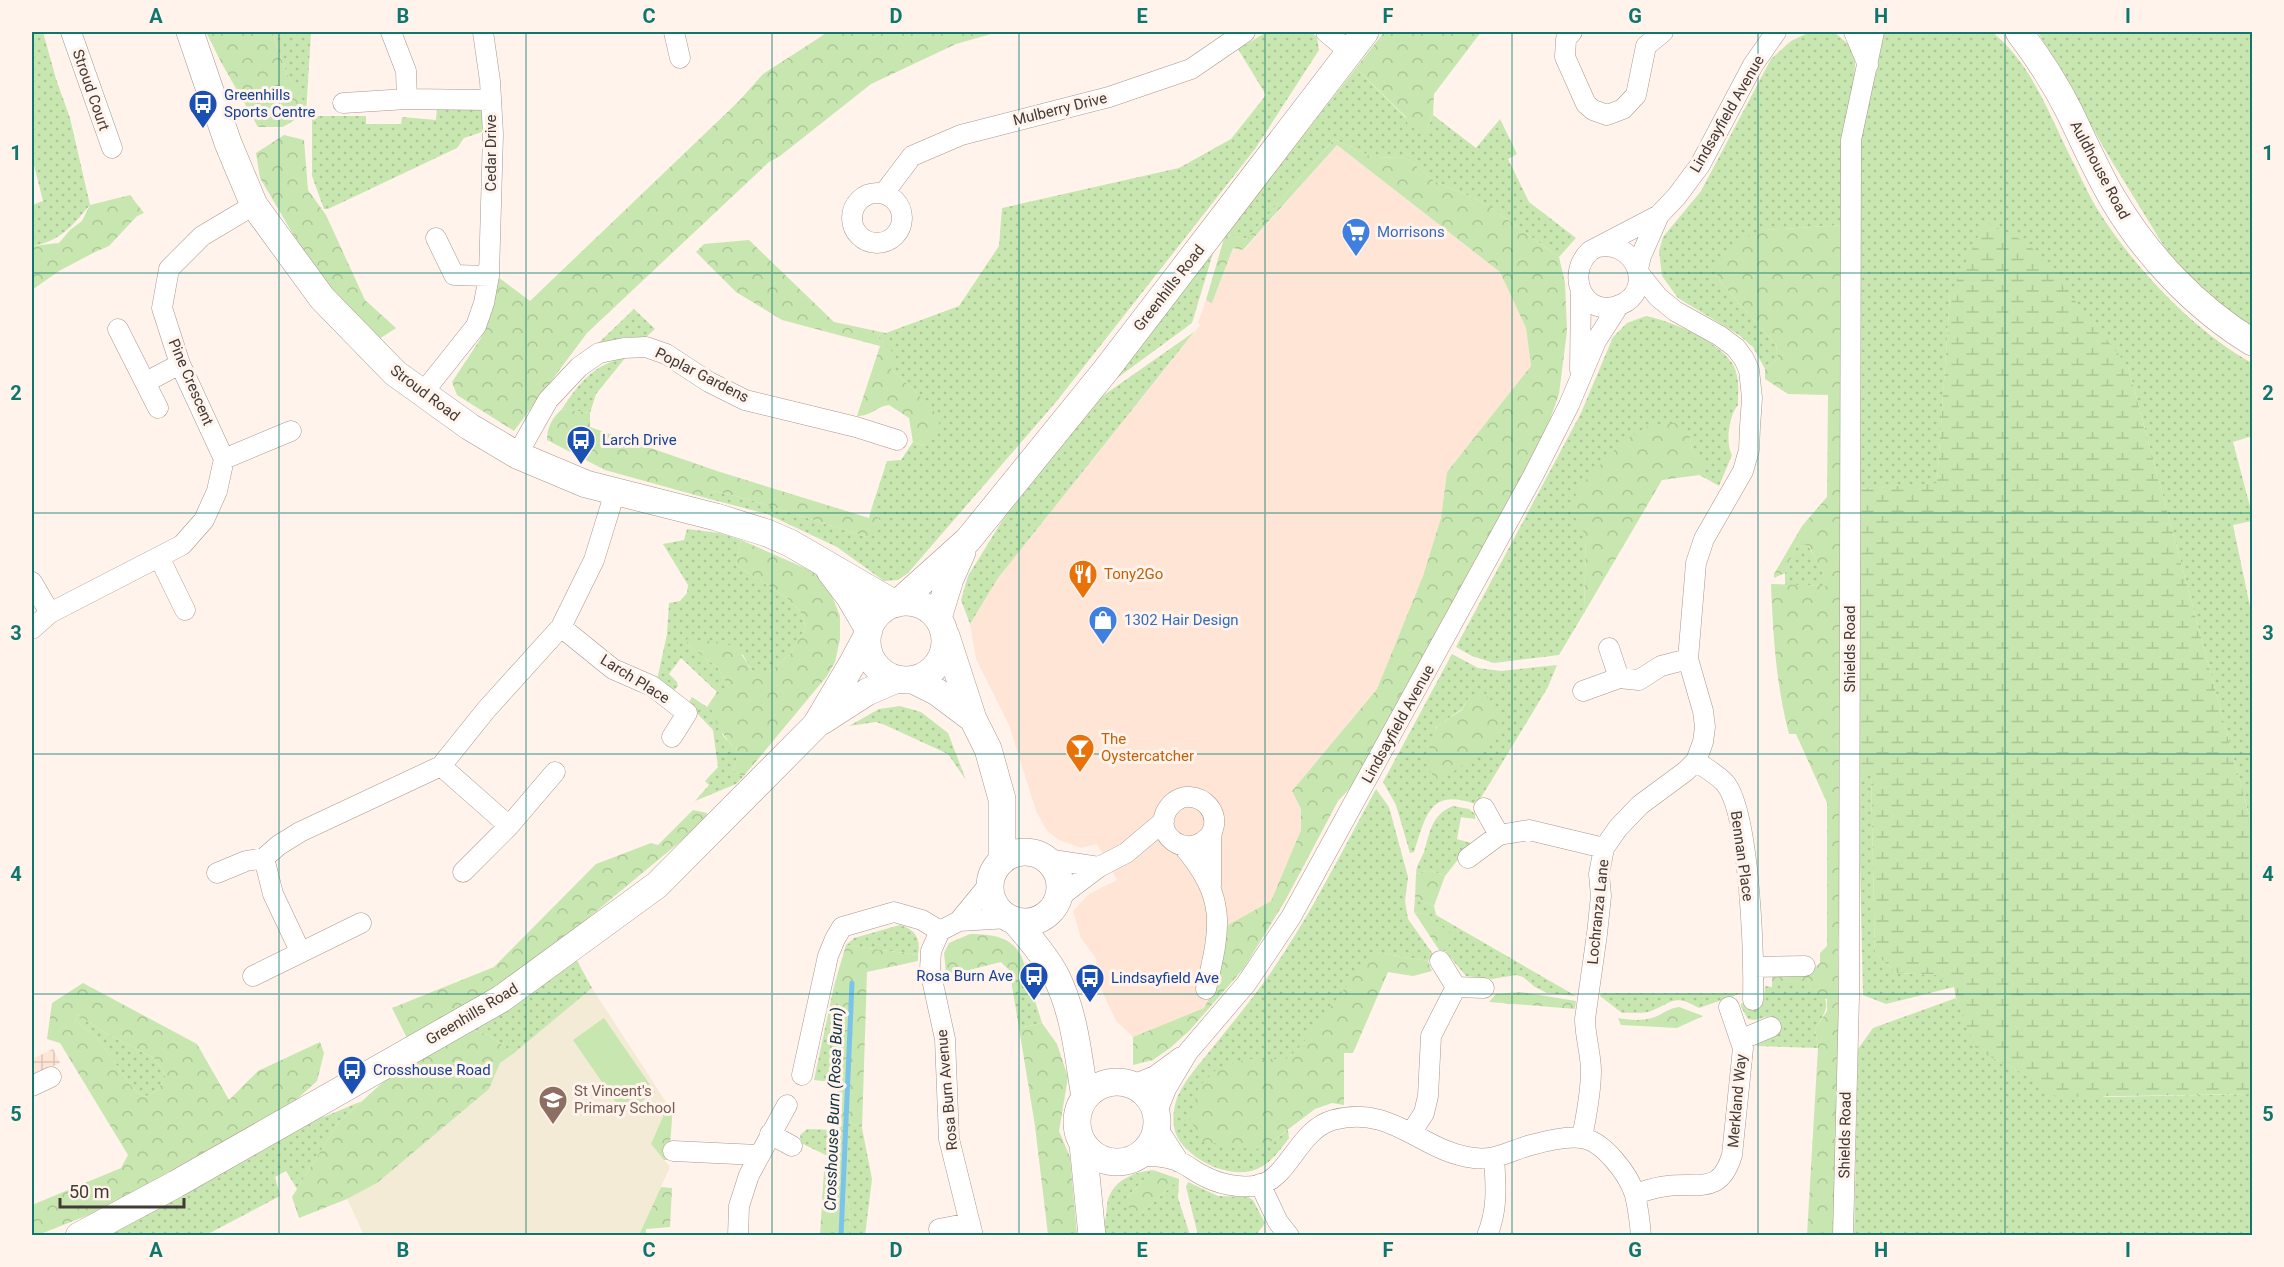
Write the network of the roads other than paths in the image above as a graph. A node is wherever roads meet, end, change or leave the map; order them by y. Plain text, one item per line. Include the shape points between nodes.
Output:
1 (71, 32) edge
2 (190, 32) edge
3 (391, 32) edge
4 (483, 32) edge
5 (674, 32) edge
6 (1245, 32) edge
7 (1326, 32) edge
8 (1572, 32) edge
9 (1663, 32) edge
10 (1854, 32) edge
11 (1874, 32) edge
12 (2019, 32) edge
13 (1778, 34) edge
14 (1641, 39) edge
15 (1357, 42) edge
16 (680, 58) dead end
17 (1868, 64) junction
18 (407, 99) junction
19 (490, 100) junction
20 (344, 103) dead end
21 (111, 148) dead end
22 (884, 193) dead end
23 (255, 205) junction
24 (1659, 215) junction
25 (436, 238) dead end
26 (1598, 247) junction
27 (1638, 271) junction
28 (489, 276) junction
29 (1581, 291) junction
30 (1622, 304) junction
31 (1675, 311) junction
32 (118, 329) dead end
33 (2253, 342) edge
34 (180, 364) junction
35 (1579, 378) junction
36 (146, 382) junction
37 (422, 394) junction
38 (158, 408) dead end
39 (291, 431) dead end
40 (897, 440) dead end
41 (517, 455) junction
42 (224, 459) junction
43 (615, 492) junction
44 (968, 540) junction
45 (159, 557) junction
46 (825, 565) junction
47 (32, 582) edge
48 (897, 603) junction
49 (185, 610) dead end
50 (50, 613) junction
51 (561, 627) junction
52 (942, 627) junction
53 (32, 629) edge
54 (868, 633) junction
55 (1609, 648) dead end
56 (1688, 659) junction
57 (1619, 678) junction
58 (905, 680) junction
59 (1583, 691) dead end
60 (973, 719) junction
61 (816, 725) junction
62 (672, 737) dead end
63 (1696, 761) junction
64 (441, 766) junction
65 (555, 772) dead end
66 (1002, 798) junction
67 (1484, 808) dead end
68 (1164, 821) junction
69 (509, 826) junction
70 (1211, 834) junction
71 (1499, 835) junction
72 (1179, 845) junction
73 (1604, 848) junction
74 (1126, 854) junction
75 (1041, 857) junction
76 (264, 858) junction
77 (1468, 858) dead end
78 (1099, 867) junction
79 (997, 871) junction
80 (463, 872) dead end
81 (217, 873) dead end
82 (1211, 885) junction
83 (1056, 903) junction
84 (1012, 919) junction
85 (959, 921) junction
86 (361, 922) dead end
87 (940, 931) junction
88 (300, 951) junction
89 (1440, 961) dead end
90 (1805, 966) dead end
91 (1753, 967) junction
92 (1055, 974) junction
93 (253, 976) dead end
94 (1456, 987) junction
95 (1206, 988) dead end
96 (1484, 988) dead end
97 (1754, 1000) dead end
98 (1729, 1007) dead end
99 (1074, 1027) junction
100 (1771, 1027) dead end
101 (1740, 1040) junction
102 (1188, 1052) junction
103 (802, 1075) dead end
104 (51, 1077) dead end
105 (1127, 1084) junction
106 (32, 1086) edge
107 (1085, 1097) junction
108 (787, 1105) dead end
109 (1156, 1120) junction
110 (1412, 1133) junction
111 (770, 1134) junction
112 (1582, 1138) junction
113 (1083, 1144) junction
114 (792, 1146) dead end
115 (673, 1151) dead end
116 (758, 1155) junction
117 (1494, 1158) junction
118 (1130, 1159) junction
119 (1179, 1162) junction
120 (1260, 1184) junction
121 (1635, 1194) junction
122 (1091, 1227) edge
123 (939, 1229) dead end
124 (971, 1229) edge
125 (79, 1236) edge
126 (738, 1236) edge
127 (1289, 1236) edge
128 (1487, 1236) edge
129 (1641, 1236) edge
130 (1843, 1236) edge

1 - 21 street, Stroud Court
2 - 23 street, Stroud Road via 228,143
3 - 18 street via 406,71
4 - 19 street, Cedar Drive
5 - 16 street
6 - 22 street, Mulberry Drive via 1191,69 1109,97 960,135 912,156
7 - 15 street
8 - 14 street via 1566,39 1565,57 1586,104 1607,115 1623,110 1636,95
9 - 14 street
10 - 17 street
11 - 17 street, Shields Road
12 - 33 street, Auldhouse Road via 2049,76 2128,224 2198,302
13 - 24 street, Lindsayfield Avenue via 1753,65 1700,165
15 - 44 street, Greenhills Road via 1106,370
17 - 130 street, Shields Road via 1851,140 1849,998
18 - 19 street
18 - 20 street
19 - 28 street, Cedar Drive via 493,134
23 - 34 street, Pine Crescent via 202,236 169,270 162,308
23 - 37 street, Stroud Road via 322,298 395,373
24 - 26 street, Lindsayfield Avenue
24 - 27 street, Lindsayfield Avenue
25 - 28 street via 454,275
26 - 27 street via 1623,250 1635,261
26 - 29 street, Lindsayfield Avenue via 1579,265
27 - 30 street, Lindsayfield Avenue via 1635,291
27 - 31 street
28 - 37 street, Cedar Drive via 476,326
29 - 30 street via 1602,307
29 - 35 street, Lindsayfield Avenue
30 - 31 street
30 - 35 street, Lindsayfield Avenue via 1596,341
31 - 56 street via 1736,348 1749,370 1752,398 1749,450 1743,471 1704,539 1696,563
32 - 36 street
34 - 36 street
34 - 42 street, Pine Crescent
35 - 102 street, Lindsayfield Avenue via 1533,476 1291,917 1246,984
36 - 38 street
37 - 41 street, Stroud Road
39 - 42 street
40 - 41 street, Poplar Gardens via 745,400 666,354 646,347 599,353 579,368 548,400
41 - 43 street, Stroud Road
42 - 45 street via 217,491 204,520 182,545
43 - 46 street, Stroud Road via 767,533
43 - 51 street via 594,560
44 - 48 street, Greenhills Road
44 - 52 street, Greenhills Road via 950,579
45 - 49 street
45 - 50 street
46 - 48 street, Stroud Road
46 - 54 street, Stroud Road via 849,596
47 - 50 street
48 - 52 street via 913,602 926,607
48 - 54 street via 877,614
50 - 53 street
51 - 62 street, Larch Place via 613,669 652,686 687,713
51 - 64 street
52 - 58 street via 945,646 936,667 926,676
52 - 60 street
54 - 58 street via 867,648 878,669 888,677
54 - 61 street, Greenhills Road
55 - 57 street
56 - 57 street via 1661,666 1639,680
56 - 63 street via 1705,727
57 - 59 street
58 - 60 street via 937,692
58 - 61 street, Greenhills Road via 867,692
60 - 66 street via 988,749
61 - 125 street, Greenhills Road via 657,885 501,999
63 - 73 street, Lochranza Lane via 1640,805
63 - 91 street, Bennan Place via 1725,783 1738,810 1747,871
64 - 69 street
64 - 76 street via 300,832
65 - 69 street
66 - 75 street
66 - 79 street
67 - 71 street
68 - 70 street via 1165,813 1176,800 1192,796 1212,810
68 - 72 street via 1167,833
68 - 74 street
69 - 80 street
70 - 72 street via 1199,845
70 - 82 street
71 - 73 street via 1529,830
71 - 77 street
72 - 74 street
72 - 82 street via 1200,866
73 - 112 street, Lochranza Lane via 1585,1019 1591,1069
74 - 78 street
75 - 78 street
75 - 79 street via 1012,855
75 - 83 street via 1054,868 1059,879
76 - 81 street
76 - 88 street via 273,894
78 - 83 street
79 - 84 street via 991,893 995,904
79 - 85 street
82 - 95 street via 1218,932
83 - 84 street via 1039,919
83 - 92 street
84 - 85 street
84 - 92 street
85 - 87 street
86 - 88 street
87 - 103 street via 922,920 894,912 843,927 828,956
87 - 124 street, Rosa Burn Avenue via 931,951 930,970 945,1039 950,1139
88 - 93 street
89 - 94 street
90 - 91 street
91 - 97 street, Bennan Place
92 - 99 street
94 - 96 street
94 - 110 street via 1431,1036 1428,1096 1424,1113
98 - 101 street, Merkland Way
99 - 105 street via 1096,1059
99 - 107 street
100 - 101 street, Merkland Way
101 - 121 street, Merkland Way via 1743,1048 1732,1155 1723,1177 1711,1184 1666,1186
102 - 105 street, Lindsayfield Avenue via 1155,1076
102 - 109 street, Lindsayfield Avenue via 1166,1089
104 - 106 street
105 - 107 street via 1108,1082
105 - 109 street via 1146,1094
107 - 113 street via 1076,1120
108 - 111 street
109 - 118 street via 1150,1144
109 - 119 street
110 - 117 street via 1450,1152
110 - 120 street via 1368,1117 1330,1121 1314,1130 1286,1164
111 - 114 street
111 - 116 street
112 - 117 street via 1530,1145
112 - 121 street via 1617,1162
113 - 118 street via 1102,1160
113 - 122 street
115 - 116 street
116 - 126 street via 740,1206
117 - 128 street via 1497,1200
118 - 119 street via 1162,1156
118 - 122 street via 1106,1182
119 - 120 street via 1219,1183
120 - 127 street
121 - 129 street
123 - 124 street

